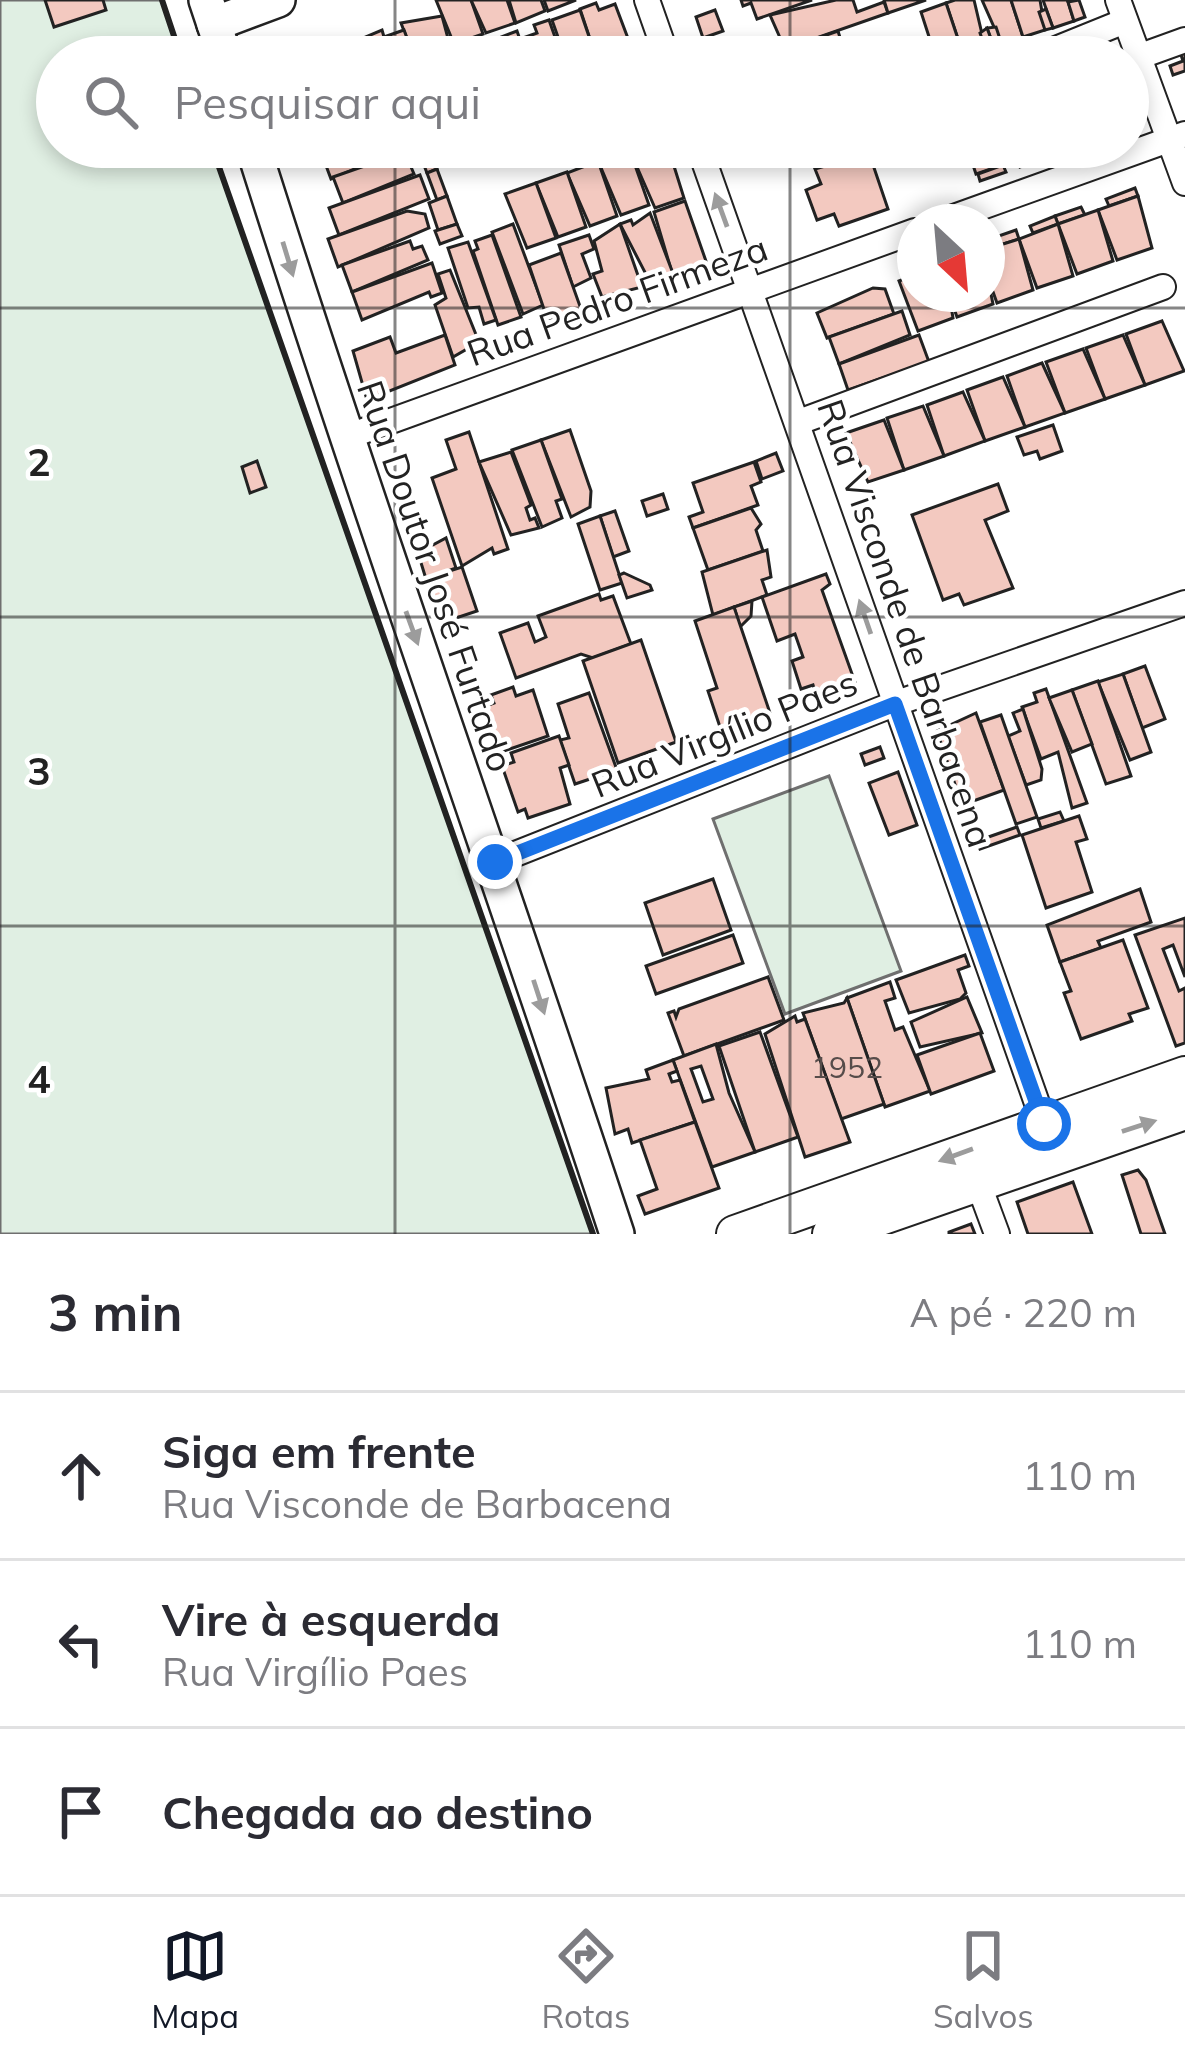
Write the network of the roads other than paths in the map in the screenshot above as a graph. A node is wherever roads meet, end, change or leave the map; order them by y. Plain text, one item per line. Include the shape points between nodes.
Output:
1 (278, 0) edge
2 (647, 0) edge
3 (1122, 11) edge
4 (210, 12) edge
5 (660, 36) edge
6 (1075, 36) edge
7 (1185, 40) edge
8 (1149, 53) edge
9 (1149, 80) edge
10 (1177, 137) edge
11 (260, 168) edge
12 (706, 168) edge
13 (1091, 168) edge
14 (1185, 183) edge
15 (990, 204) edge
16 (897, 237) edge
17 (1162, 287) dead end
18 (750, 290) junction
19 (799, 422) junction
20 (344, 438) junction
21 (1185, 603) edge
22 (895, 704) junction
23 (495, 862) junction
24 (1185, 1075) edge
25 (1185, 1111) edge
26 (1044, 1124) junction
27 (977, 1180) junction
28 (617, 1234) edge
29 (735, 1234) edge
30 (830, 1234) edge
31 (997, 1234) edge

1 - 4 street
2 - 5 street
3 - 6 street
7 - 8 street
9 - 10 street
10 - 14 street
11 -> 20 street, Rua Doutor José Furtado
18 -> 12 street, Rua Visconde de Barbacena
13 - 15 street
16 - 18 street, Rua Pedro Firmeza
17 - 19 street
18 - 19 street, Rua Visconde de Barbacena
18 - 20 street, Rua Pedro Firmeza
22 -> 19 street, Rua Visconde de Barbacena
20 -> 23 street, Rua Doutor José Furtado
21 - 22 street, Rua Virgílio Paes
22 - 23 street, Rua Virgílio Paes
22 - 26 street, Rua Visconde de Barbacena
23 -> 28 street, Rua Doutor José Furtado
24 - 26 main road
27 -> 25 main road
26 -> 29 main road
27 - 30 main road
27 - 31 street

